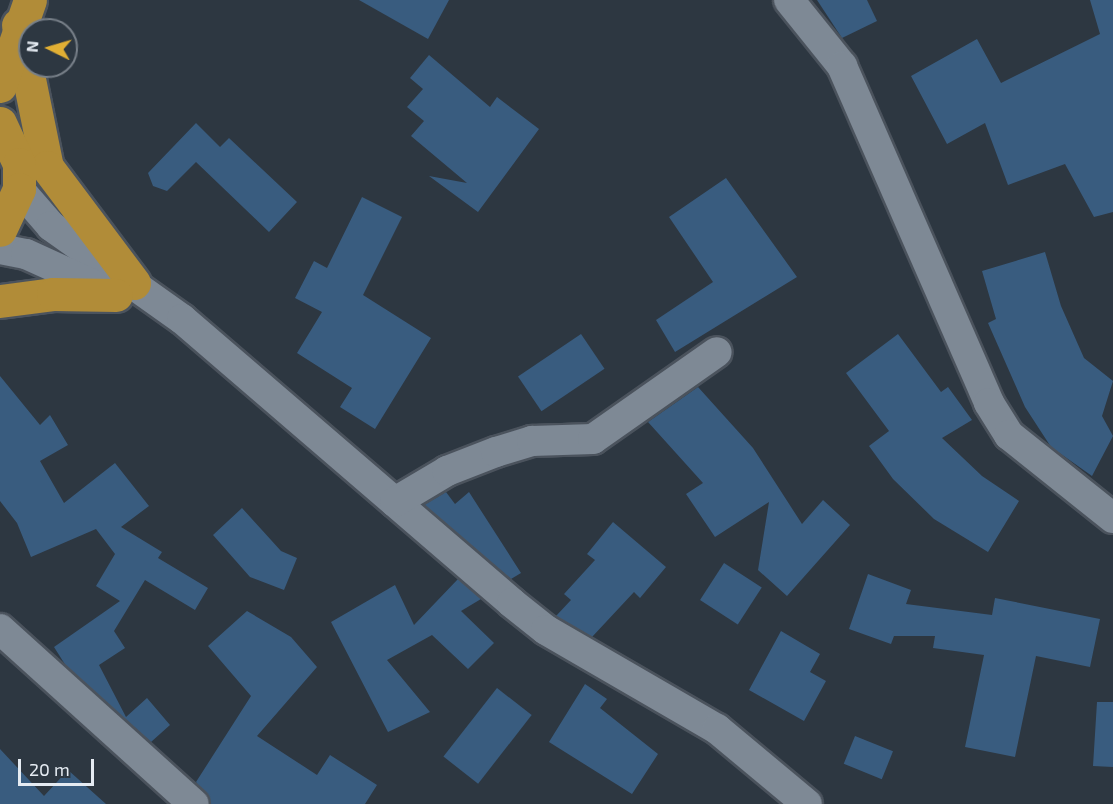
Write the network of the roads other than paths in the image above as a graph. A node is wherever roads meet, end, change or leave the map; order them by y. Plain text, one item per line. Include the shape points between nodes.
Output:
1 (789, 0) edge
2 (24, 13) edge
3 (0, 86) edge
4 (0, 123) edge
5 (19, 189) junction
6 (0, 230) edge
7 (0, 249) edge
8 (125, 289) junction
9 (0, 301) edge
10 (717, 352) dead end
11 (395, 502) junction
12 (1113, 518) edge
13 (0, 629) edge
14 (194, 804) edge
15 (807, 804) edge

1 - 12 street via 842,66 989,403 1009,435
2 - 3 highway
2 - 8 highway via 47,167
4 - 5 highway via 19,164
5 - 6 highway
5 - 8 street via 51,226
7 - 8 street via 26,254
8 - 9 highway
8 - 11 street via 182,319
10 - 11 street via 592,439 532,441 496,452 447,471
11 - 15 street via 546,630 717,729
13 - 14 street

